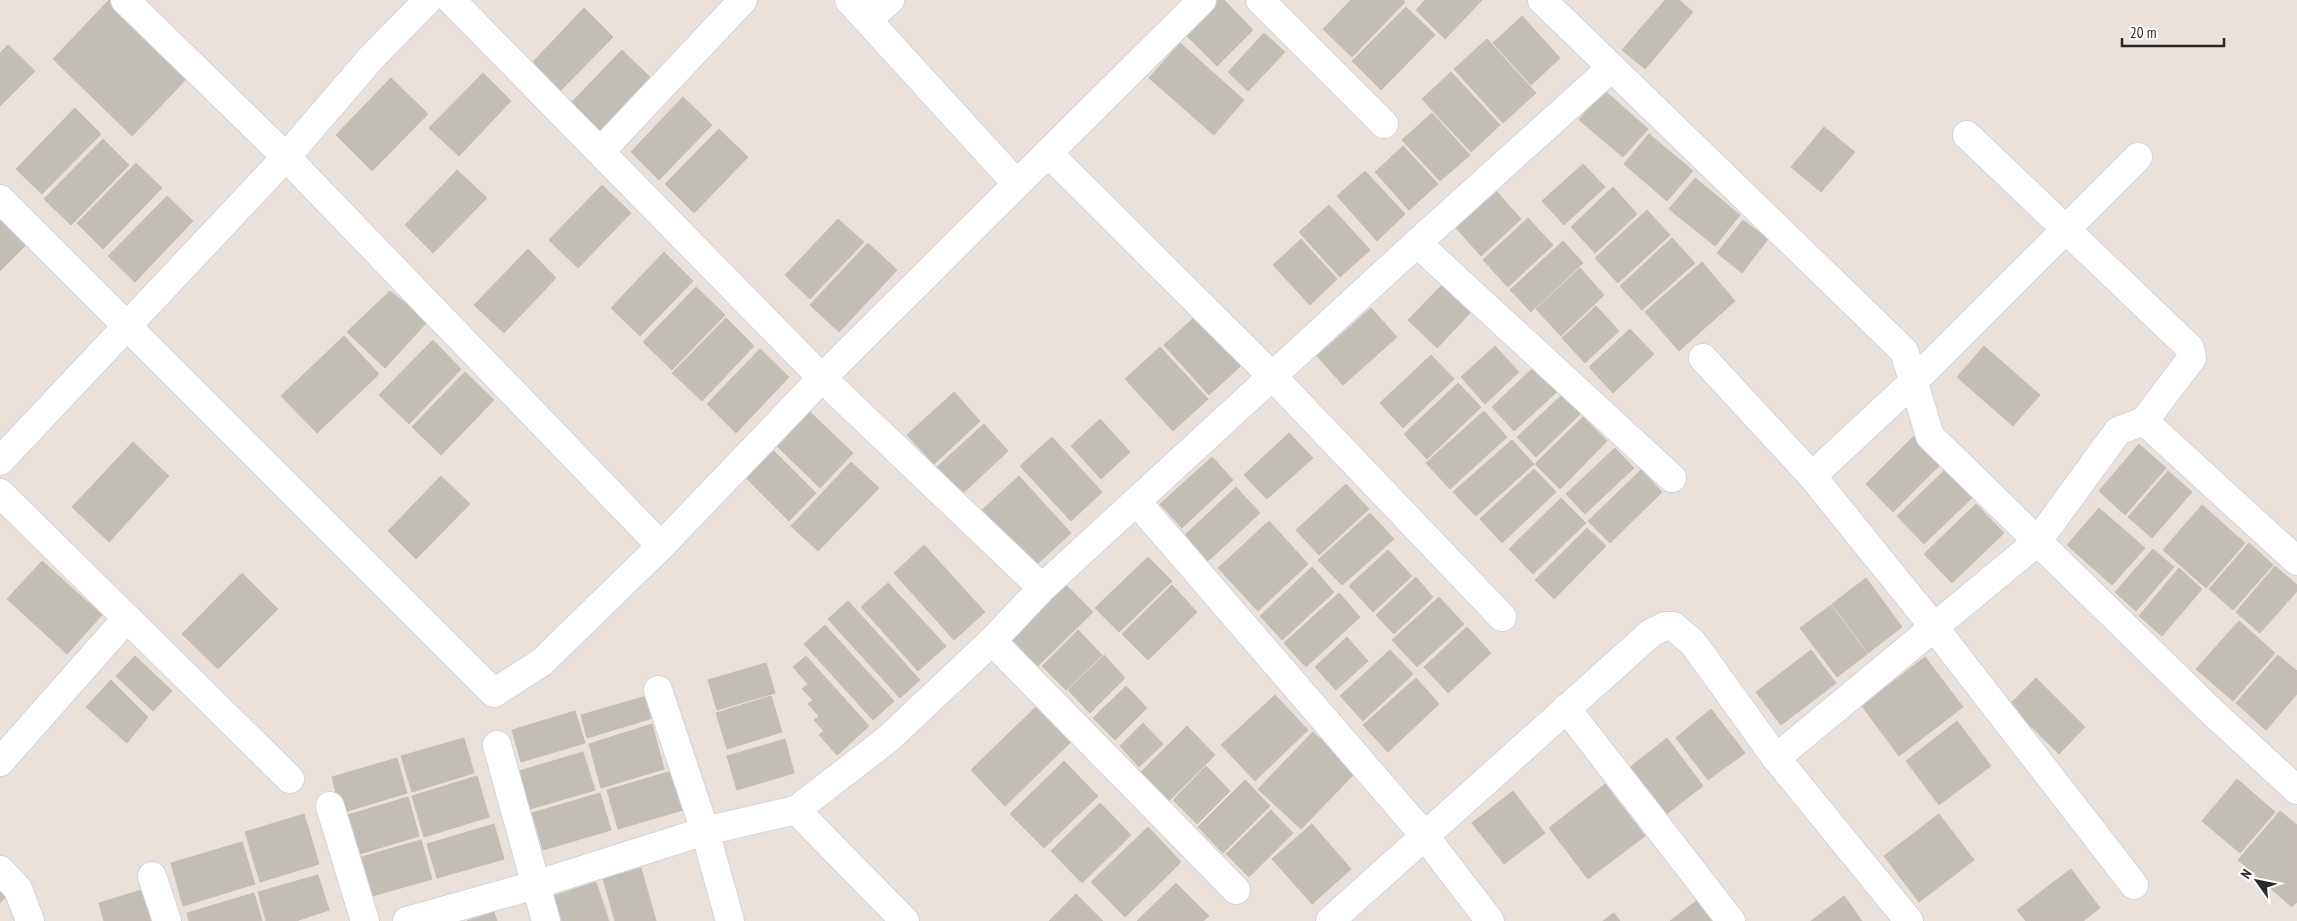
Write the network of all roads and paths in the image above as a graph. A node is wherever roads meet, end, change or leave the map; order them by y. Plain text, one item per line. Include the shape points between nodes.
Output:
1 (125, 0) edge
2 (428, 0) edge
3 (451, 0) edge
4 (743, 0) edge
5 (849, 0) edge
6 (890, 0) edge
7 (1202, 0) edge
8 (1260, 0) edge
9 (1542, 0) edge
10 (868, 20) junction
11 (1611, 68) junction
12 (1384, 124) dead end
13 (1968, 135) dead end
14 (601, 151) junction
15 (1048, 153) junction
16 (286, 157) junction
17 (2138, 157) dead end
18 (1018, 184) junction
19 (0, 199) edge
20 (2066, 229) junction
21 (1418, 243) junction
22 (128, 325) junction
23 (1703, 358) dead end
24 (1273, 377) junction
25 (822, 378) junction
26 (1913, 382) junction
27 (2144, 421) junction
28 (0, 461) edge
29 (1812, 476) junction
30 (1672, 478) dead end
31 (0, 493) edge
32 (1137, 502) junction
33 (2037, 542) junction
34 (660, 546) junction
35 (2297, 561) edge
36 (1042, 588) junction
37 (1502, 617) dead end
38 (127, 618) junction
39 (1934, 627) junction
40 (992, 641) junction
41 (658, 690) dead end
42 (1566, 708) junction
43 (497, 745) dead end
44 (1776, 758) junction
45 (0, 762) edge
46 (290, 779) dead end
47 (2297, 790) edge
48 (330, 806) dead end
49 (796, 810) junction
50 (705, 831) junction
51 (1424, 836) junction
52 (0, 870) edge
53 (152, 876) dead end
54 (535, 885) junction
55 (2134, 885) dead end
56 (1236, 890) dead end
57 (30, 921) edge
58 (167, 921) edge
59 (364, 921) edge
60 (407, 921) edge
61 (546, 921) edge
62 (730, 921) edge
63 (905, 921) edge
64 (1330, 921) edge
65 (1490, 921) edge
66 (1731, 921) edge
67 (1909, 921) edge

1 - 16 street
2 - 16 street via 372,57
3 - 14 street
4 - 14 street
5 - 10 street
6 - 10 street
7 - 15 street
8 - 12 street
9 - 11 street
10 - 18 street
11 - 21 street
11 - 26 street via 1904,351
13 - 20 street
14 - 25 street
15 - 18 street
15 - 24 street
16 - 22 street
16 - 34 street
17 - 20 street
18 - 25 street
19 - 22 street
20 - 26 street
20 - 27 street via 2190,348 2192,358
21 - 24 street
21 - 30 street
22 - 28 street
22 - 34 street via 494,693 542,662
23 - 29 street
24 - 32 street
24 - 37 street
25 - 34 street
25 - 36 street
26 - 29 street
26 - 33 street via 1930,436
27 - 33 street via 2118,431
27 - 35 street
29 - 39 street
31 - 38 street
32 - 36 street
32 - 51 street
33 - 39 street
33 - 47 street via 2209,710
36 - 40 street
38 - 45 street
38 - 46 street
39 - 44 street
39 - 55 street
40 - 49 street via 888,739
40 - 56 street
41 - 50 street
42 - 44 street via 1651,633 1673,626 1693,643
42 - 51 street
42 - 66 street
43 - 54 street
44 - 67 street
48 - 59 street
49 - 50 street
49 - 63 street
50 - 54 street
50 - 62 street
51 - 64 street
51 - 65 street
52 - 57 street via 18,889
53 - 58 street
54 - 60 street
54 - 61 street

